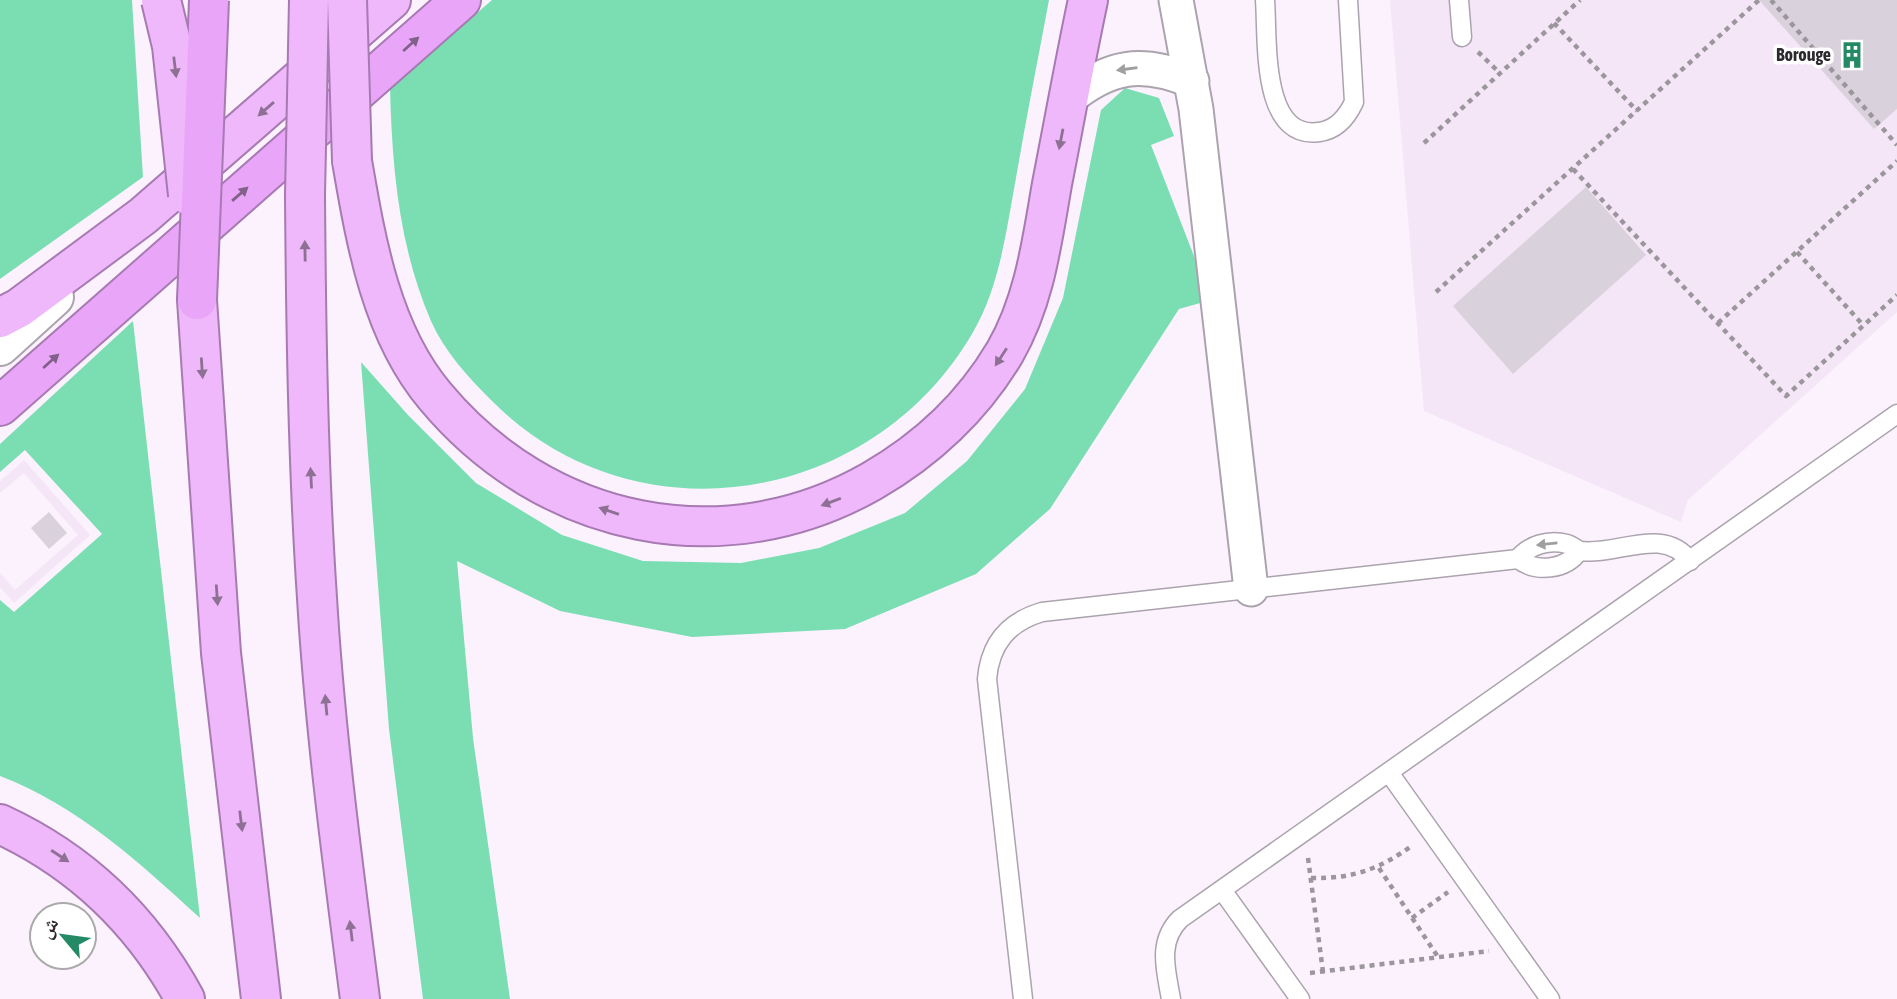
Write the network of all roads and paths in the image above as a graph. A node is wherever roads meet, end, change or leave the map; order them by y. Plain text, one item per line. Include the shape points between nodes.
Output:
1 (161, 0) edge
2 (209, 0) edge
3 (309, 0) edge
4 (347, 0) edge
5 (391, 0) edge
6 (461, 0) edge
7 (1088, 0) edge
8 (1176, 0) edge
9 (1265, 0) edge
10 (1348, 0) edge
11 (1459, 0) edge
12 (1580, 0) edge
13 (1759, 0) edge
14 (1771, 0) edge
15 (1554, 23) junction
16 (1462, 37) joint
17 (1500, 73) junction
18 (1192, 81) junction
19 (1067, 100) junction
20 (1637, 111) junction
21 (1423, 144) dead end
22 (1897, 145) edge
23 (1897, 161) edge
24 (1573, 169) junction
25 (143, 216) junction
26 (1797, 252) junction
27 (1436, 292) dead end
28 (1897, 295) edge
29 (197, 300) junction
30 (0, 318) edge
31 (1718, 323) junction
32 (1863, 325) junction
33 (0, 346) edge
34 (0, 406) edge
35 (1897, 414) edge
36 (1690, 561) junction
37 (1251, 589) junction
38 (1390, 774) junction
39 (0, 824) edge
40 (1431, 832) junction
41 (1305, 833) junction
42 (1379, 868) junction
43 (1311, 878) junction
44 (1465, 880) junction
45 (1222, 890) junction
46 (1412, 918) junction
47 (1514, 948) junction
48 (1438, 957) junction
49 (1323, 972) junction
50 (1284, 977) junction
51 (185, 999) edge
52 (261, 999) edge
53 (360, 999) edge
54 (1023, 999) edge
55 (1171, 999) edge
56 (1300, 999) edge
57 (1550, 999) edge

1 -> 29 highway, bridge via 173,46
2 - 29 highway, bridge
53 -> 3 highway, bridge via 335,801 317,600 307,404
19 -> 4 highway, bridge via 1036,276 1005,351 960,414 908,460 836,501 767,523 697,528 640,522 533,482 482,444 435,396 398,338 366,241 352,161
5 -> 25 highway
34 -> 6 highway
7 - 19 highway
8 - 18 street
9 - 10 lane via 1273,101 1285,121 1307,132 1331,129 1354,102
11 - 16 lane
12 - 15 path
13 - 20 path
14 - 22 path
15 - 17 path
15 - 20 path
16 - 17 path
17 - 21 path
18 -> 19 street via 1140,67 1113,71
18 - 37 street
20 - 24 path
23 - 26 path
24 - 27 path
24 - 31 path
25 - 30 highway
25 - 33 main road
26 - 31 path
26 - 32 path
28 - 32 path
29 -> 52 highway via 221,653
31 - 32 path via 1786,396
35 - 36 lane
36 - 37 lane via 1677,548 1659,543 1579,551 1561,566 1534,568 1518,559
36 - 38 lane
37 - 54 lane via 1042,612 1013,624 994,648 987,679
38 - 40 lane
38 - 41 lane
39 -> 51 highway via 68,861 105,891 140,929
40 - 42 path
40 - 44 lane
41 - 43 path
41 - 45 lane
42 - 43 path via 1351,877
42 - 46 path
43 - 49 path
44 - 46 path
44 - 47 lane
45 - 50 lane
45 - 55 lane via 1180,919 1167,935 1164,958
46 - 48 path
47 - 48 path
47 - 57 lane
48 - 49 path
49 - 50 path
50 - 56 lane

